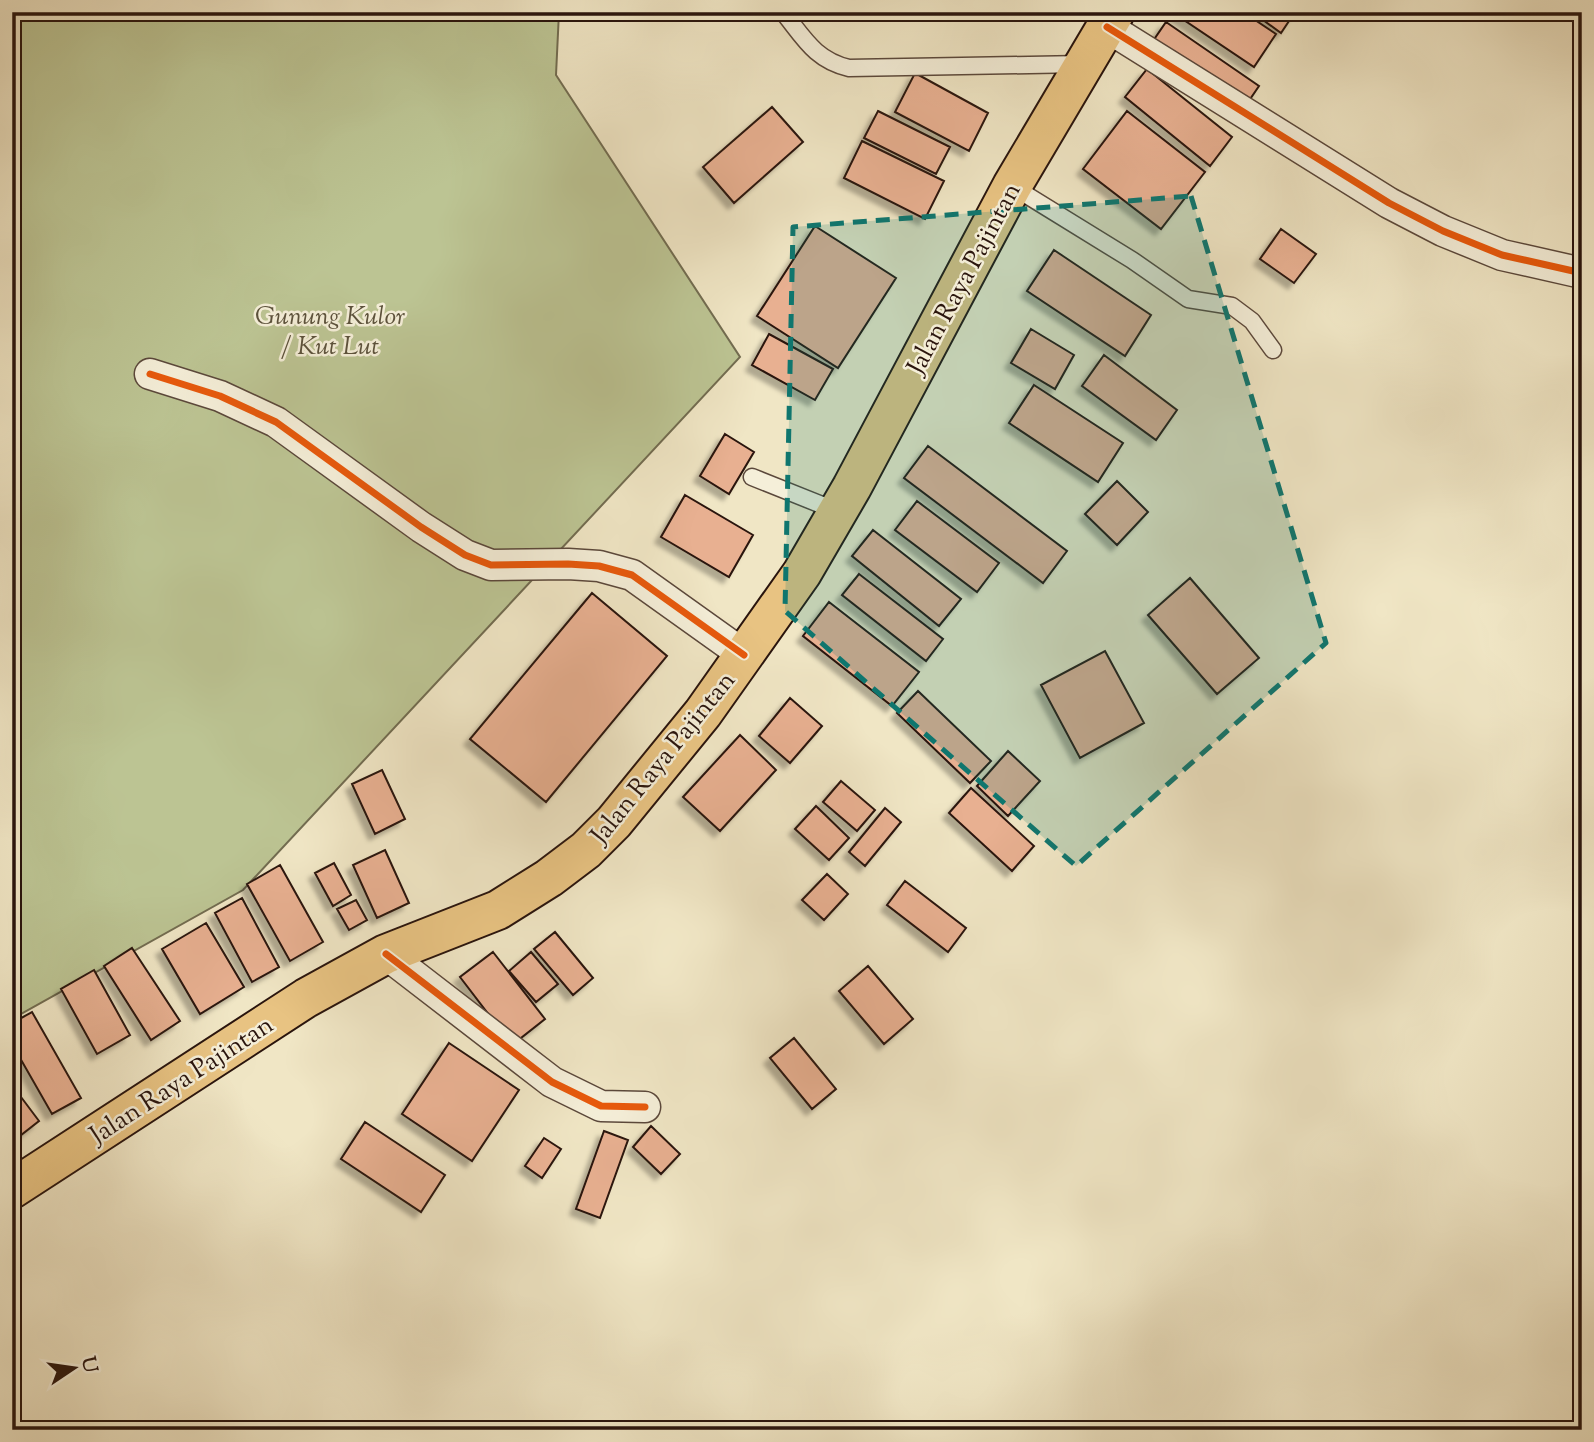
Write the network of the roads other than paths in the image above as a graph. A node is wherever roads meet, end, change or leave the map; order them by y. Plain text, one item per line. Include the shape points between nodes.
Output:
1 (783, 12) edge
2 (1111, 20) edge
3 (1085, 64) junction
4 (1012, 186) junction
5 (1582, 273) edge
6 (1273, 350) dead end
7 (150, 374) dead end
8 (752, 477) dead end
9 (837, 512) junction
10 (744, 655) junction
11 (386, 954) junction
12 (645, 1107) dead end
13 (12, 1189) edge

1 - 3 lane via 826,61 849,68
2 - 3 main road, Jalan Raya Pajintan
2 - 5 street via 1389,203 1502,255
3 - 4 main road, Jalan Raya Pajintan
4 - 6 lane via 1188,299 1231,306 1252,321
4 - 9 main road, Jalan Raya Pajintan
7 - 10 street via 220,396 276,422 465,555 491,565 568,564 632,575
8 - 9 lane
9 - 10 main road, Jalan Raya Pajintan via 802,573
10 - 11 main road, Jalan Raya Pajintan via 671,754 586,850 498,910
11 - 12 street via 552,1082 601,1106
11 - 13 main road, Jalan Raya Pajintan via 306,998

